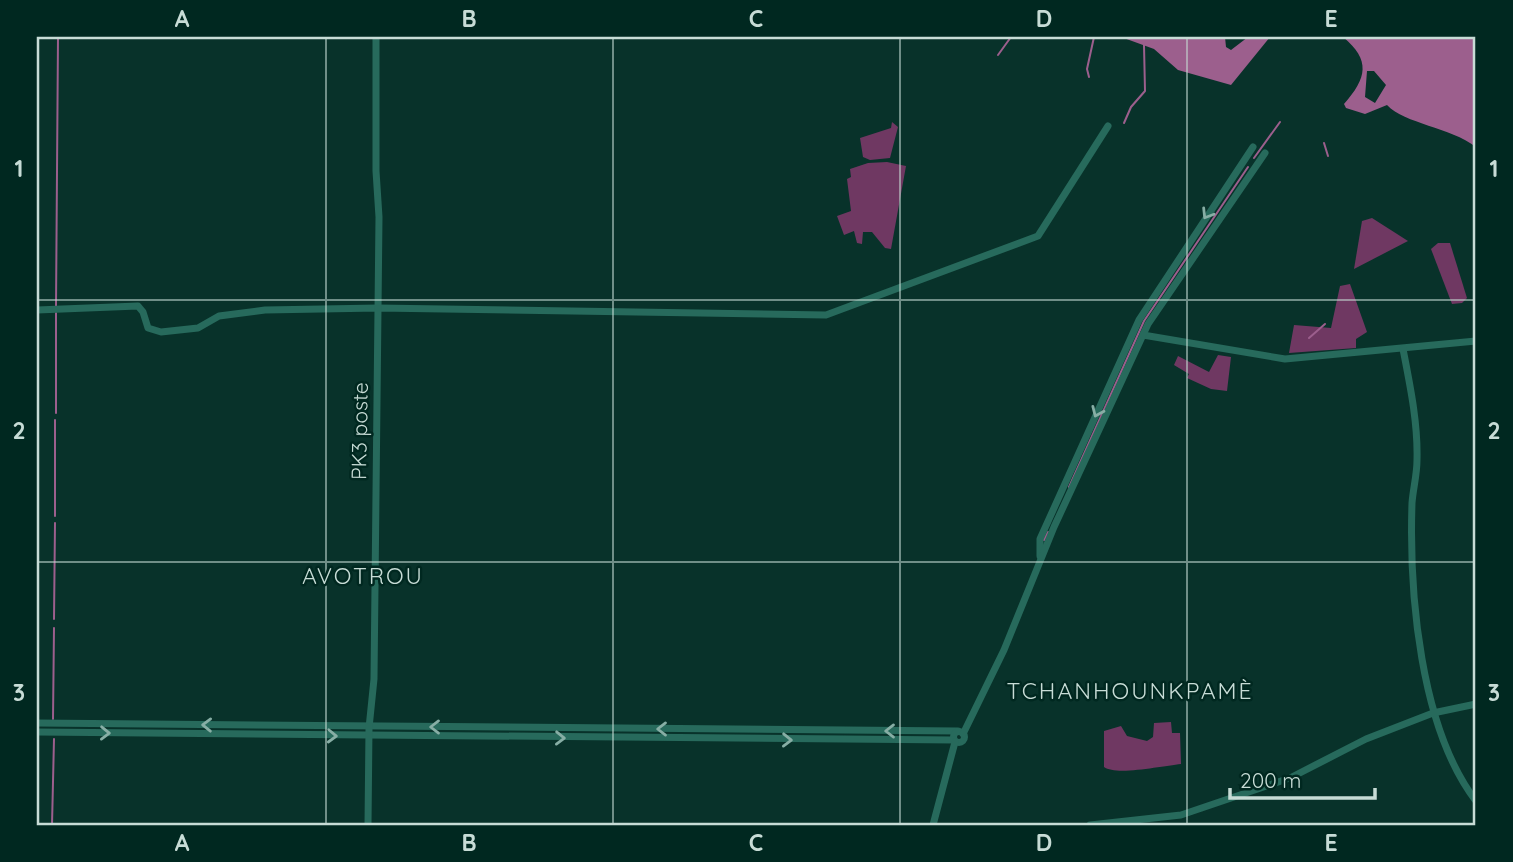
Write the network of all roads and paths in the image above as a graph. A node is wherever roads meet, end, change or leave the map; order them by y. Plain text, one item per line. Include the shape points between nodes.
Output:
1 (376, 37) edge
2 (1108, 126) dead end
3 (1253, 147) dead end
4 (1265, 153) dead end
5 (1245, 158) junction
6 (1256, 166) junction
7 (378, 308) junction
8 (37, 310) edge
9 (1143, 335) junction
10 (1476, 341) edge
11 (1403, 349) junction
12 (1041, 564) junction
13 (1476, 704) edge
14 (1433, 713) junction
15 (37, 723) edge
16 (369, 728) junction
17 (37, 732) edge
18 (369, 737) junction
19 (958, 740) junction
20 (1476, 801) edge
21 (368, 825) edge
22 (933, 825) edge
23 (1090, 825) edge

1 - 7 street, PK3 poste
2 - 7 street via 1038,236 826,314
3 - 5 street
4 - 6 street
5 - 6 street
5 -> 12 street via 1139,320 1040,539
6 - 9 street
7 - 8 street via 265,310 219,316 198,328 161,332 148,328 138,306
7 - 16 street, PK3 poste via 374,679
9 - 11 street via 1285,359
9 - 12 street
10 - 11 street
11 - 14 street via 1417,460 1412,503 1418,627
12 - 19 street
13 - 14 street
14 - 20 street via 1452,761
14 - 23 street via 1366,739 1290,778 1181,815
16 -> 15 street
16 - 18 street, PK3 poste
19 -> 16 street
17 -> 18 street
18 -> 19 street
18 - 21 street, PK3 poste
19 - 22 street

